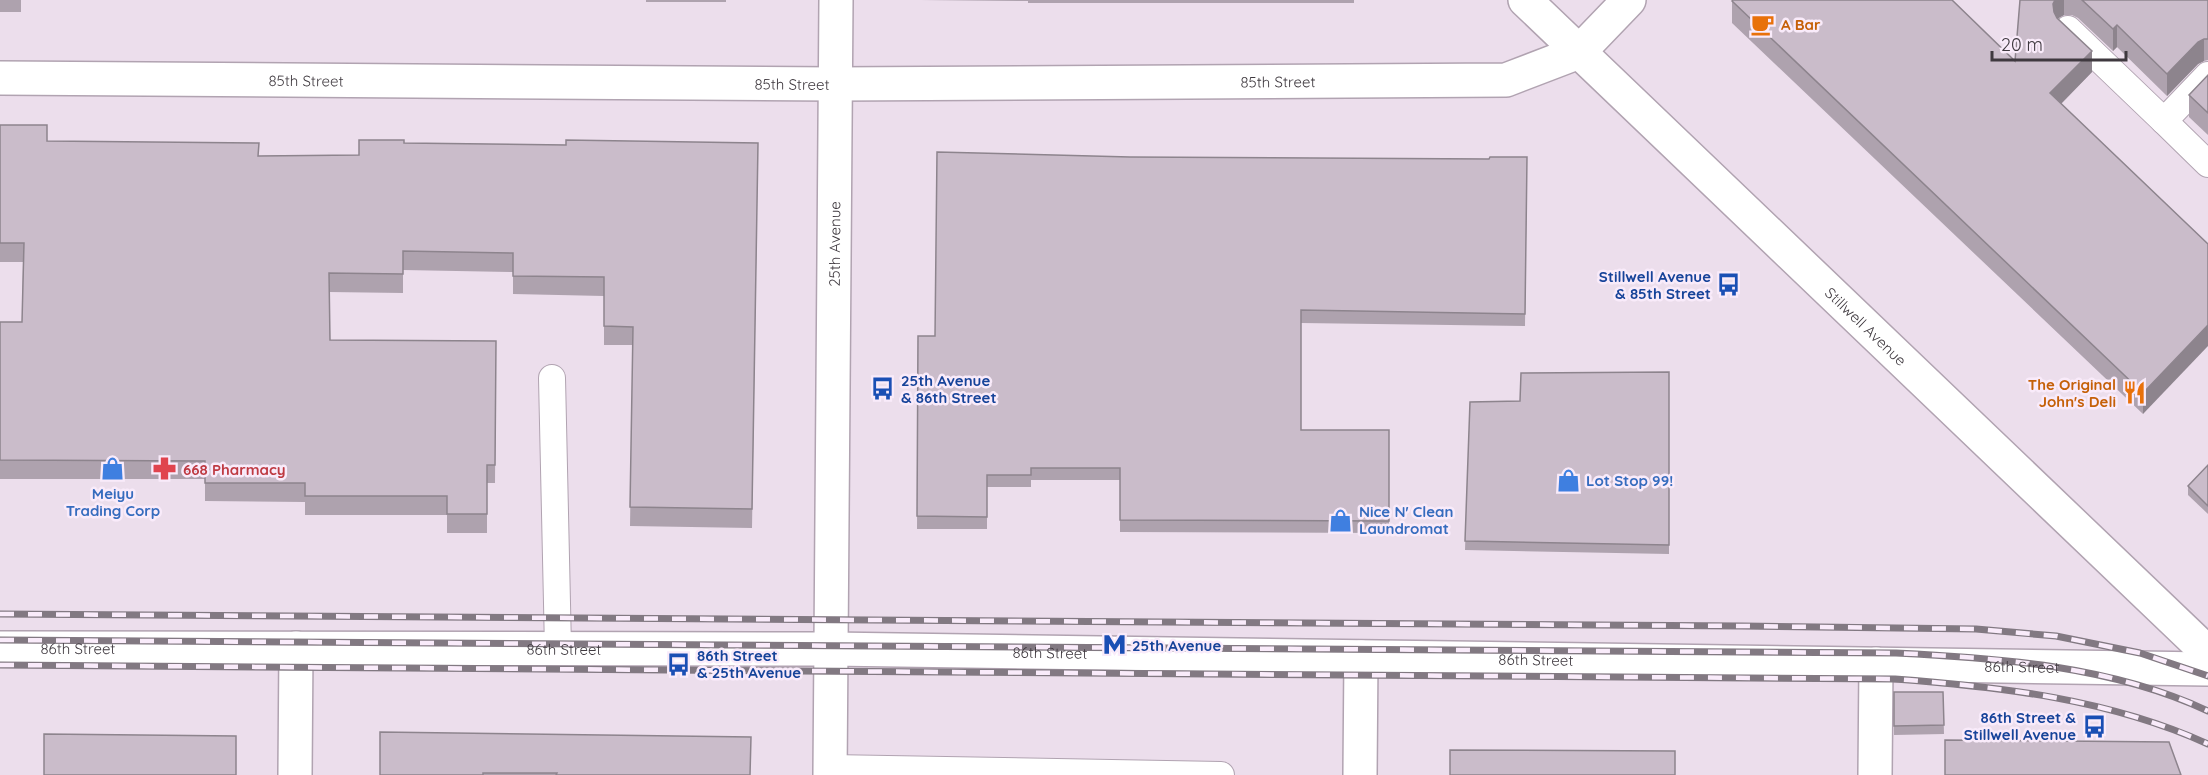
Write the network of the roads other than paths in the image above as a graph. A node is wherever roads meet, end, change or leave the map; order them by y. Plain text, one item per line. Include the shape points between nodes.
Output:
1 (836, 0) edge
2 (1525, 0) edge
3 (1629, 0) edge
4 (2068, 29) edge
5 (1579, 52) junction
6 (2208, 75) edge
7 (0, 78) edge
8 (835, 84) junction
9 (2164, 121) junction
10 (2208, 164) edge
11 (552, 378) dead end
12 (0, 648) edge
13 (296, 648) junction
14 (558, 648) junction
15 (831, 649) junction
16 (2208, 653) edge
17 (1361, 657) junction
18 (1876, 664) junction
19 (2208, 669) edge
20 (830, 771) edge
21 (295, 775) edge
22 (1221, 775) edge
23 (1360, 775) edge
24 (1875, 775) edge

1 - 8 main road, 25th Avenue
2 - 5 main road, Stillwell Avenue
3 - 5 main road
4 - 9 lane
5 - 8 main road, 85th Street via 1506,80
5 - 16 main road, Stillwell Avenue
6 - 9 lane
7 - 8 main road, 85th Street
8 - 15 main road, 25th Avenue
9 - 10 lane
11 - 14 lane
12 - 13 main road, 86th Street
13 - 14 main road, 86th Street
13 - 21 main road
14 - 15 main road, 86th Street
15 - 17 main road, 86th Street
15 - 20 main road, 25th Avenue
17 - 18 main road, 86th Street
17 - 23 main road
18 - 19 main road, 86th Street
18 - 24 main road
20 - 22 lane

